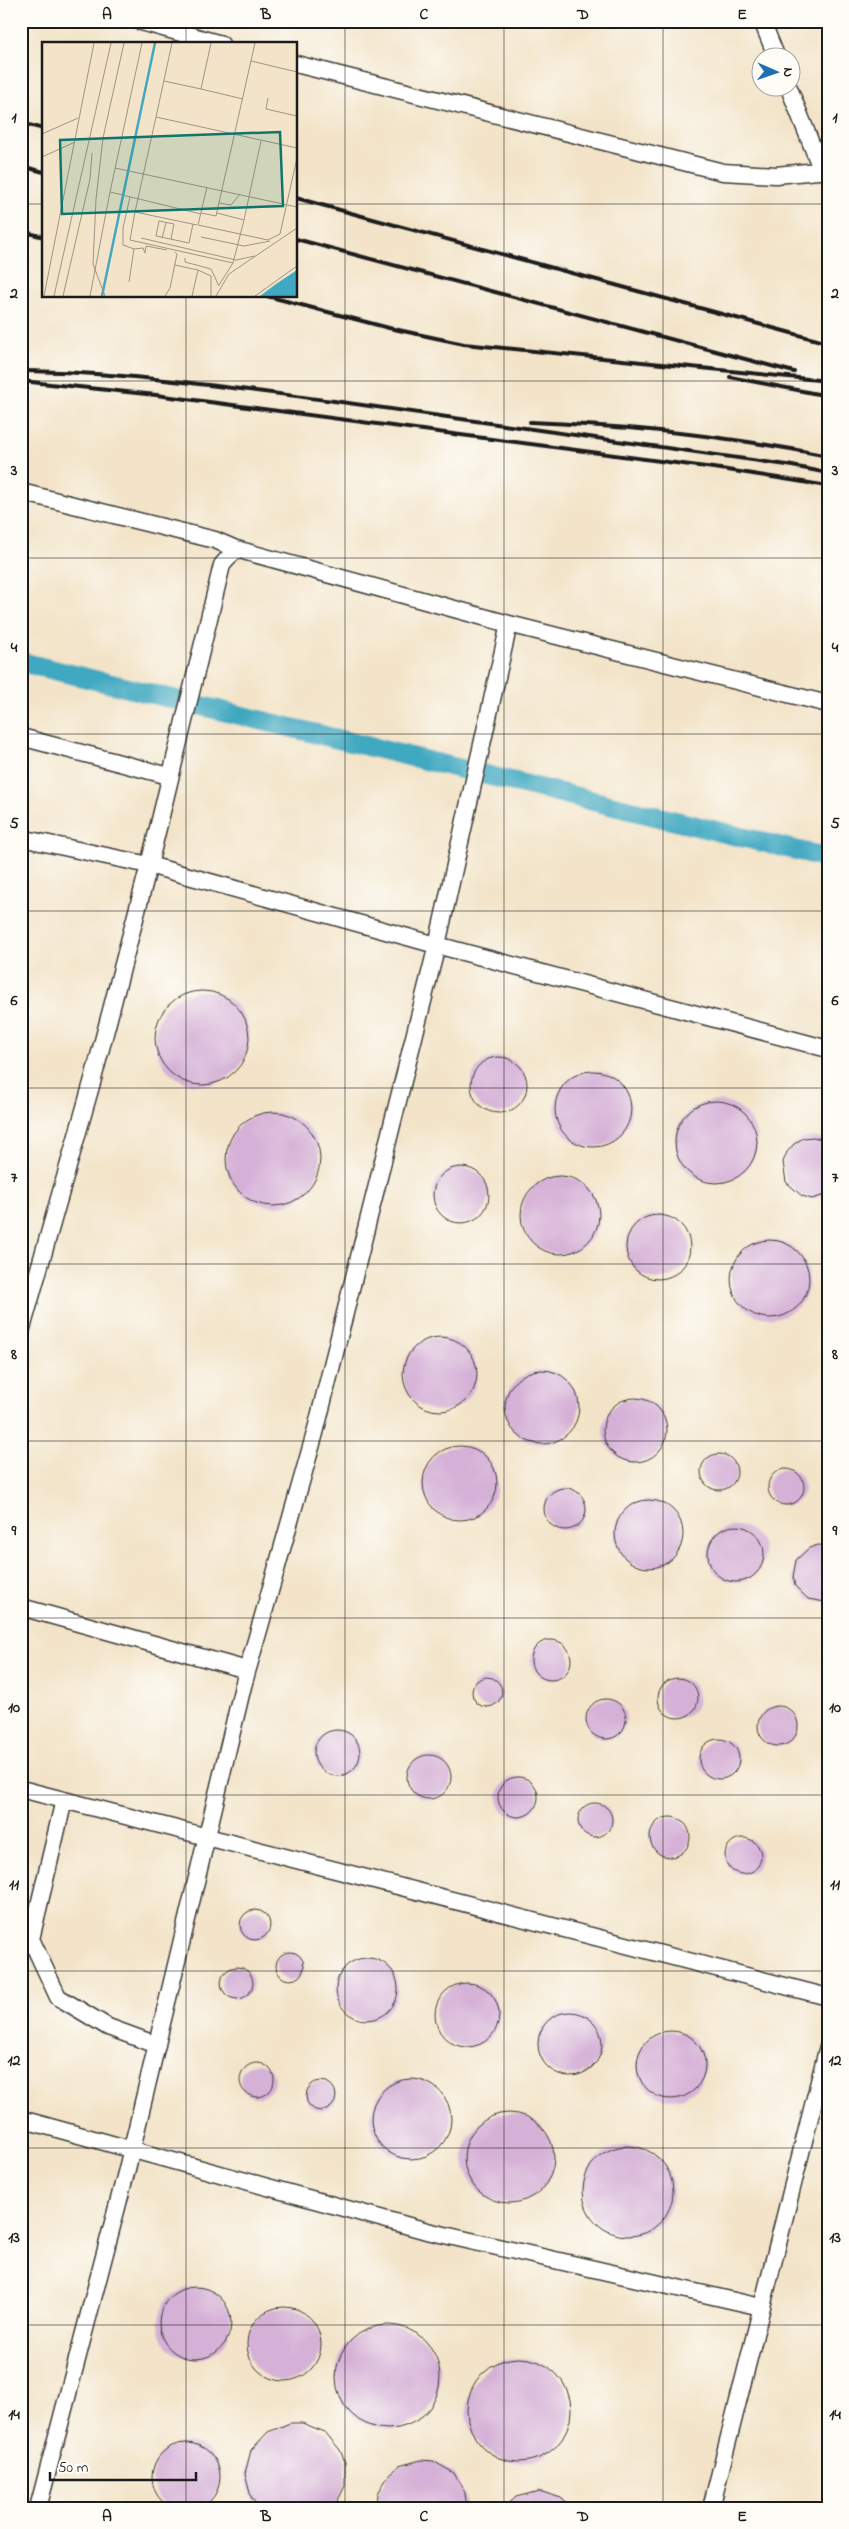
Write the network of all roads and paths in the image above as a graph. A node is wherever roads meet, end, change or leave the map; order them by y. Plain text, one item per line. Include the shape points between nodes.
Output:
1 (138, 21) edge
2 (762, 21) edge
3 (214, 42) edge
4 (772, 48) edge
5 (298, 65) edge
6 (793, 98) edge
7 (825, 171) edge
8 (21, 492) edge
9 (236, 549) junction
10 (509, 624) junction
11 (828, 704) edge
12 (21, 737) edge
13 (169, 776) junction
14 (21, 838) edge
15 (149, 866) junction
16 (437, 945) junction
17 (828, 1049) edge
18 (21, 1332) edge
19 (21, 1607) edge
20 (247, 1670) junction
21 (21, 1789) edge
22 (64, 1800) junction
23 (206, 1838) junction
24 (828, 1997) edge
25 (157, 2045) junction
26 (828, 2046) edge
27 (21, 2119) edge
28 (132, 2150) junction
29 (762, 2307) junction
30 (38, 2508) edge
31 (711, 2508) edge

1 - 3 street
2 - 4 street
5 - 7 street via 723,172 776,175
6 - 7 street
8 - 9 street via 215,540
9 - 10 street
9 - 13 street via 222,565
10 - 11 street
10 - 16 street
12 - 13 street
13 - 15 street
14 - 15 street
15 - 16 street
15 - 18 street
16 - 17 street
16 - 20 street via 315,1433
19 - 20 street
20 - 23 street
21 - 22 street
22 - 23 street
22 - 25 street via 31,1939 58,1997 108,2027
23 - 24 street
23 - 25 street
25 - 28 street
26 - 29 street
27 - 28 street
28 - 29 street via 428,2231
28 - 30 street
29 - 31 street

